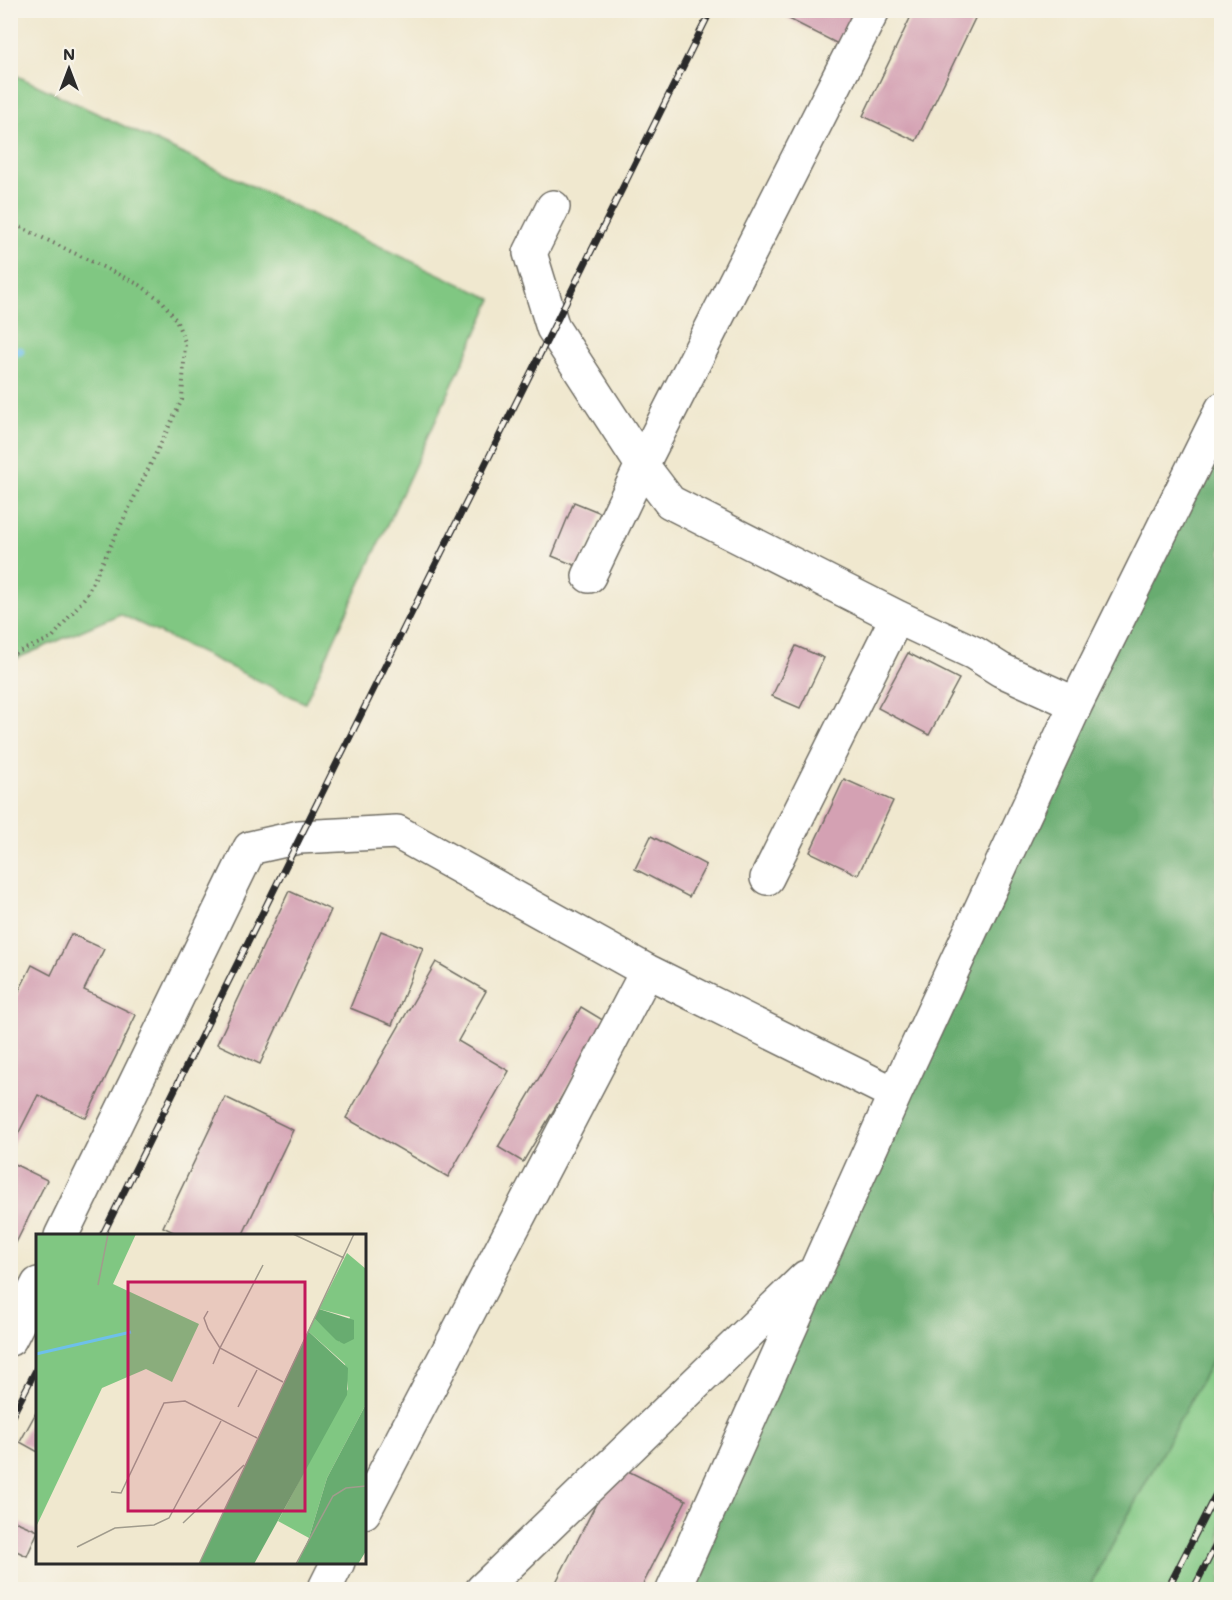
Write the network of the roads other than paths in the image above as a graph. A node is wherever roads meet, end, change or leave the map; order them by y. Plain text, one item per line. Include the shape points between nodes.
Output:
1 (873, 10) edge
2 (553, 207) dead end
3 (1221, 410) edge
4 (642, 465) junction
5 (589, 576) dead end
6 (897, 617) junction
7 (1076, 704) junction
8 (767, 878) dead end
9 (647, 971) junction
10 (895, 1094) junction
11 (62, 1234) edge
12 (818, 1266) junction
13 (36, 1288) edge
14 (10, 1339) edge
15 (366, 1508) edge
16 (337, 1564) edge
17 (324, 1590) edge
18 (482, 1590) edge
19 (673, 1590) edge

1 - 4 street
2 - 4 street via 530,253 553,328
3 - 7 street
4 - 5 street
4 - 6 street via 670,502
6 - 7 street
6 - 8 street
7 - 10 street
9 - 10 street
9 - 11 street via 397,832 299,837 250,849
9 - 15 street
10 - 12 street
12 - 18 street
12 - 19 street
13 - 14 street
16 - 17 street

